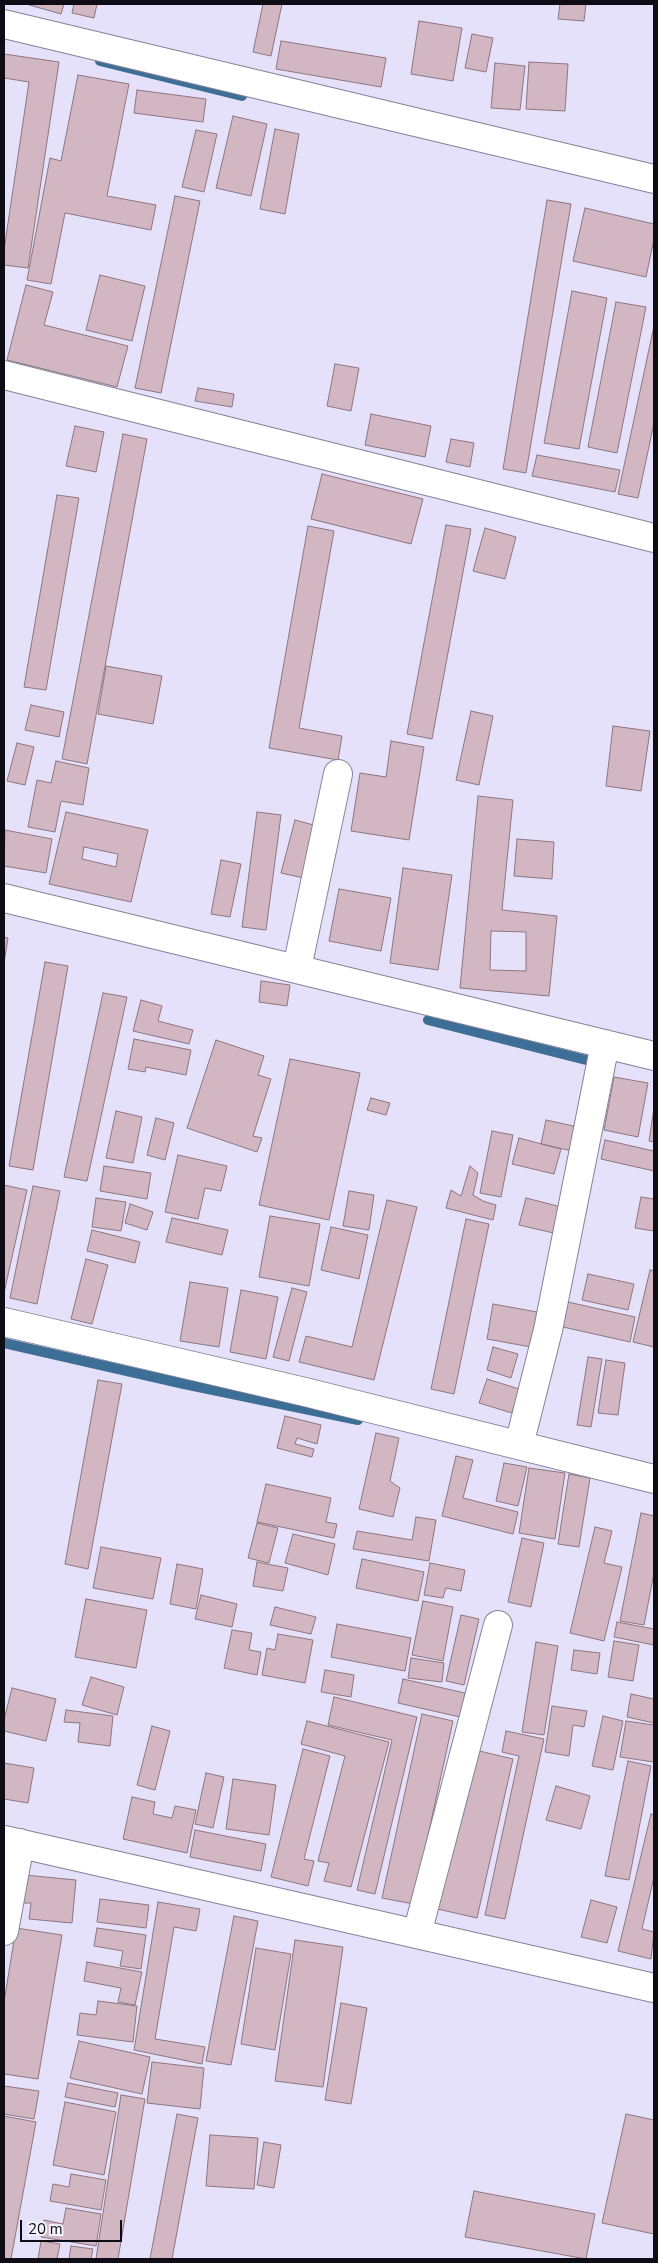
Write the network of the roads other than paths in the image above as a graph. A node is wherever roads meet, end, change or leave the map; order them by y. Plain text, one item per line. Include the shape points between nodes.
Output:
1 (4, 24) edge
2 (654, 179) edge
3 (4, 375) edge
4 (654, 538) edge
5 (338, 774) dead end
6 (4, 898) edge
7 (297, 968) junction
8 (605, 1044) junction
9 (654, 1056) edge
10 (4, 1322) edge
11 (519, 1445) junction
12 (654, 1479) edge
13 (498, 1625) dead end
14 (12, 1841) edge
15 (4, 1931) edge
16 (417, 1934) junction
17 (654, 1988) edge

1 - 2 street
3 - 4 street
5 - 7 street
6 - 7 street
7 - 8 street
8 - 9 street
8 - 11 street via 548,1330
10 - 11 street
11 - 12 street
13 - 16 street
14 - 15 street
14 - 16 street
16 - 17 street

